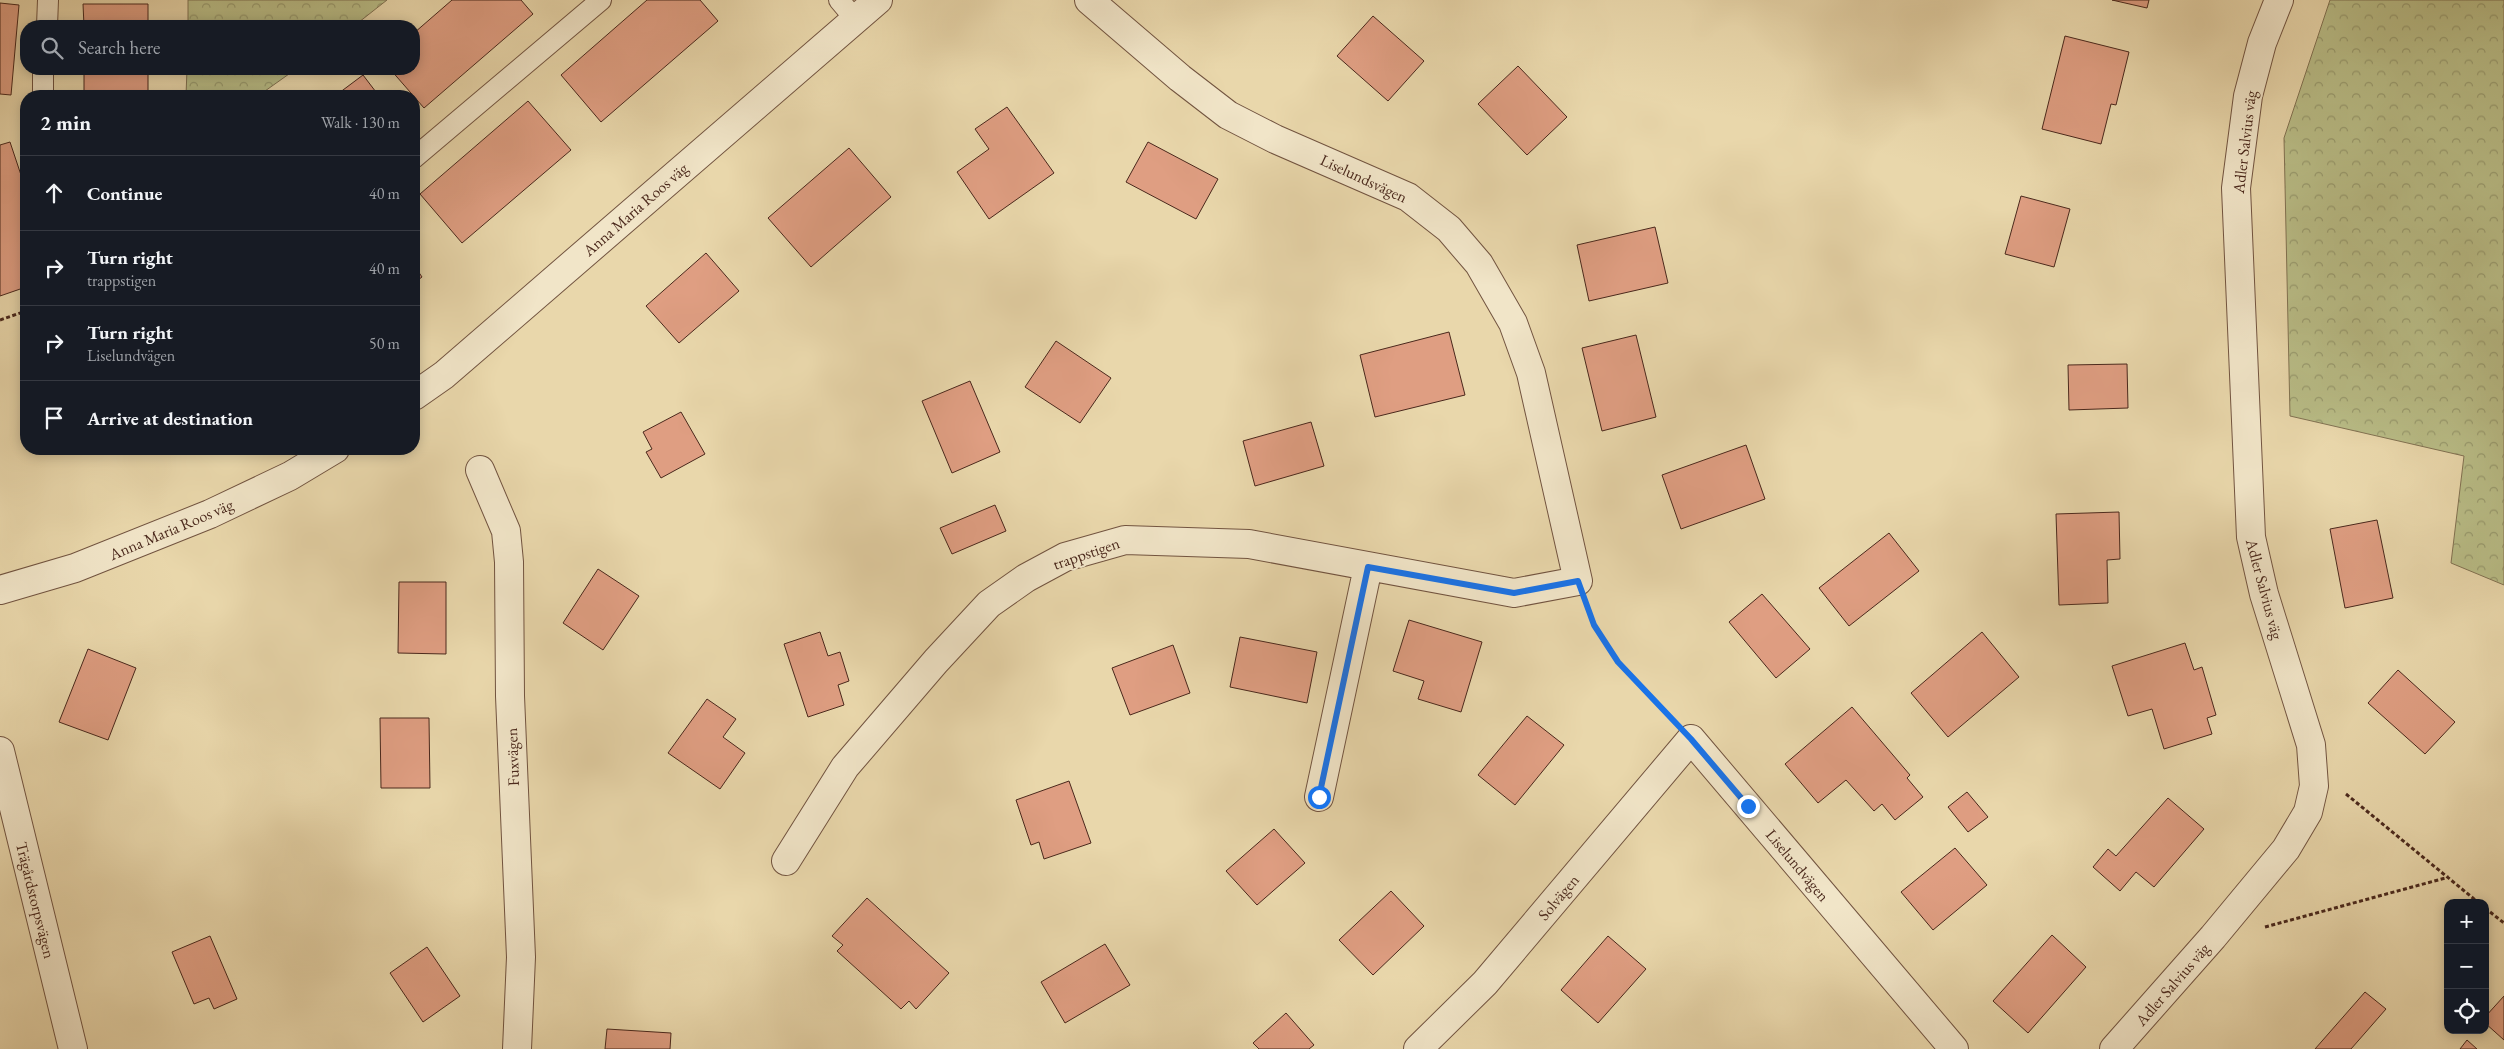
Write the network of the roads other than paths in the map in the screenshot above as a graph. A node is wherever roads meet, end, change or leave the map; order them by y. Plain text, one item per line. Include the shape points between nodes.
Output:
1 (48, 0) edge
2 (600, 0) edge
3 (878, 0) edge
4 (1089, 0) edge
5 (2279, 0) edge
6 (847, 10) edge
7 (46, 20) edge
8 (43, 75) edge
9 (43, 90) edge
10 (420, 153) edge
11 (420, 392) edge
12 (325, 455) edge
13 (480, 470) dead end
14 (1368, 567) junction
15 (1578, 581) joint
16 (0, 590) edge
17 (1691, 739) joint
18 (0, 751) edge
19 (1319, 797) dead end
20 (786, 862) dead end
21 (72, 1049) edge
22 (517, 1049) edge
23 (1418, 1049) edge
24 (1954, 1049) edge
25 (2114, 1049) edge

1 - 7 lane
2 - 10 lane
3 - 6 street, Anna Maria Roos väg
4 - 15 street, Liselundsvägen via 1228,115 1408,197 1448,229 1479,264 1514,323 1531,373
5 - 25 street, Adler Salvius väg via 2262,43 2248,96 2236,188 2250,518 2264,594 2311,745 2314,786 2308,812 2286,849
6 - 11 street, Anna Maria Roos väg via 444,375
8 - 9 lane
12 - 16 street, Anna Maria Roos väg via 290,476 210,514 74,568
13 - 22 street, Fuxvägen via 506,531 509,562 510,696 521,957
14 - 15 street, trappstigen via 1514,593
14 - 19 street
14 - 20 street, trappstigen via 1249,544 1125,540 1064,557 989,604 943,654 845,767
17 - 23 street, Solvägen via 1485,983
17 - 24 street, Liselundvägen
18 - 21 street, Trägårdstorpsvägen

